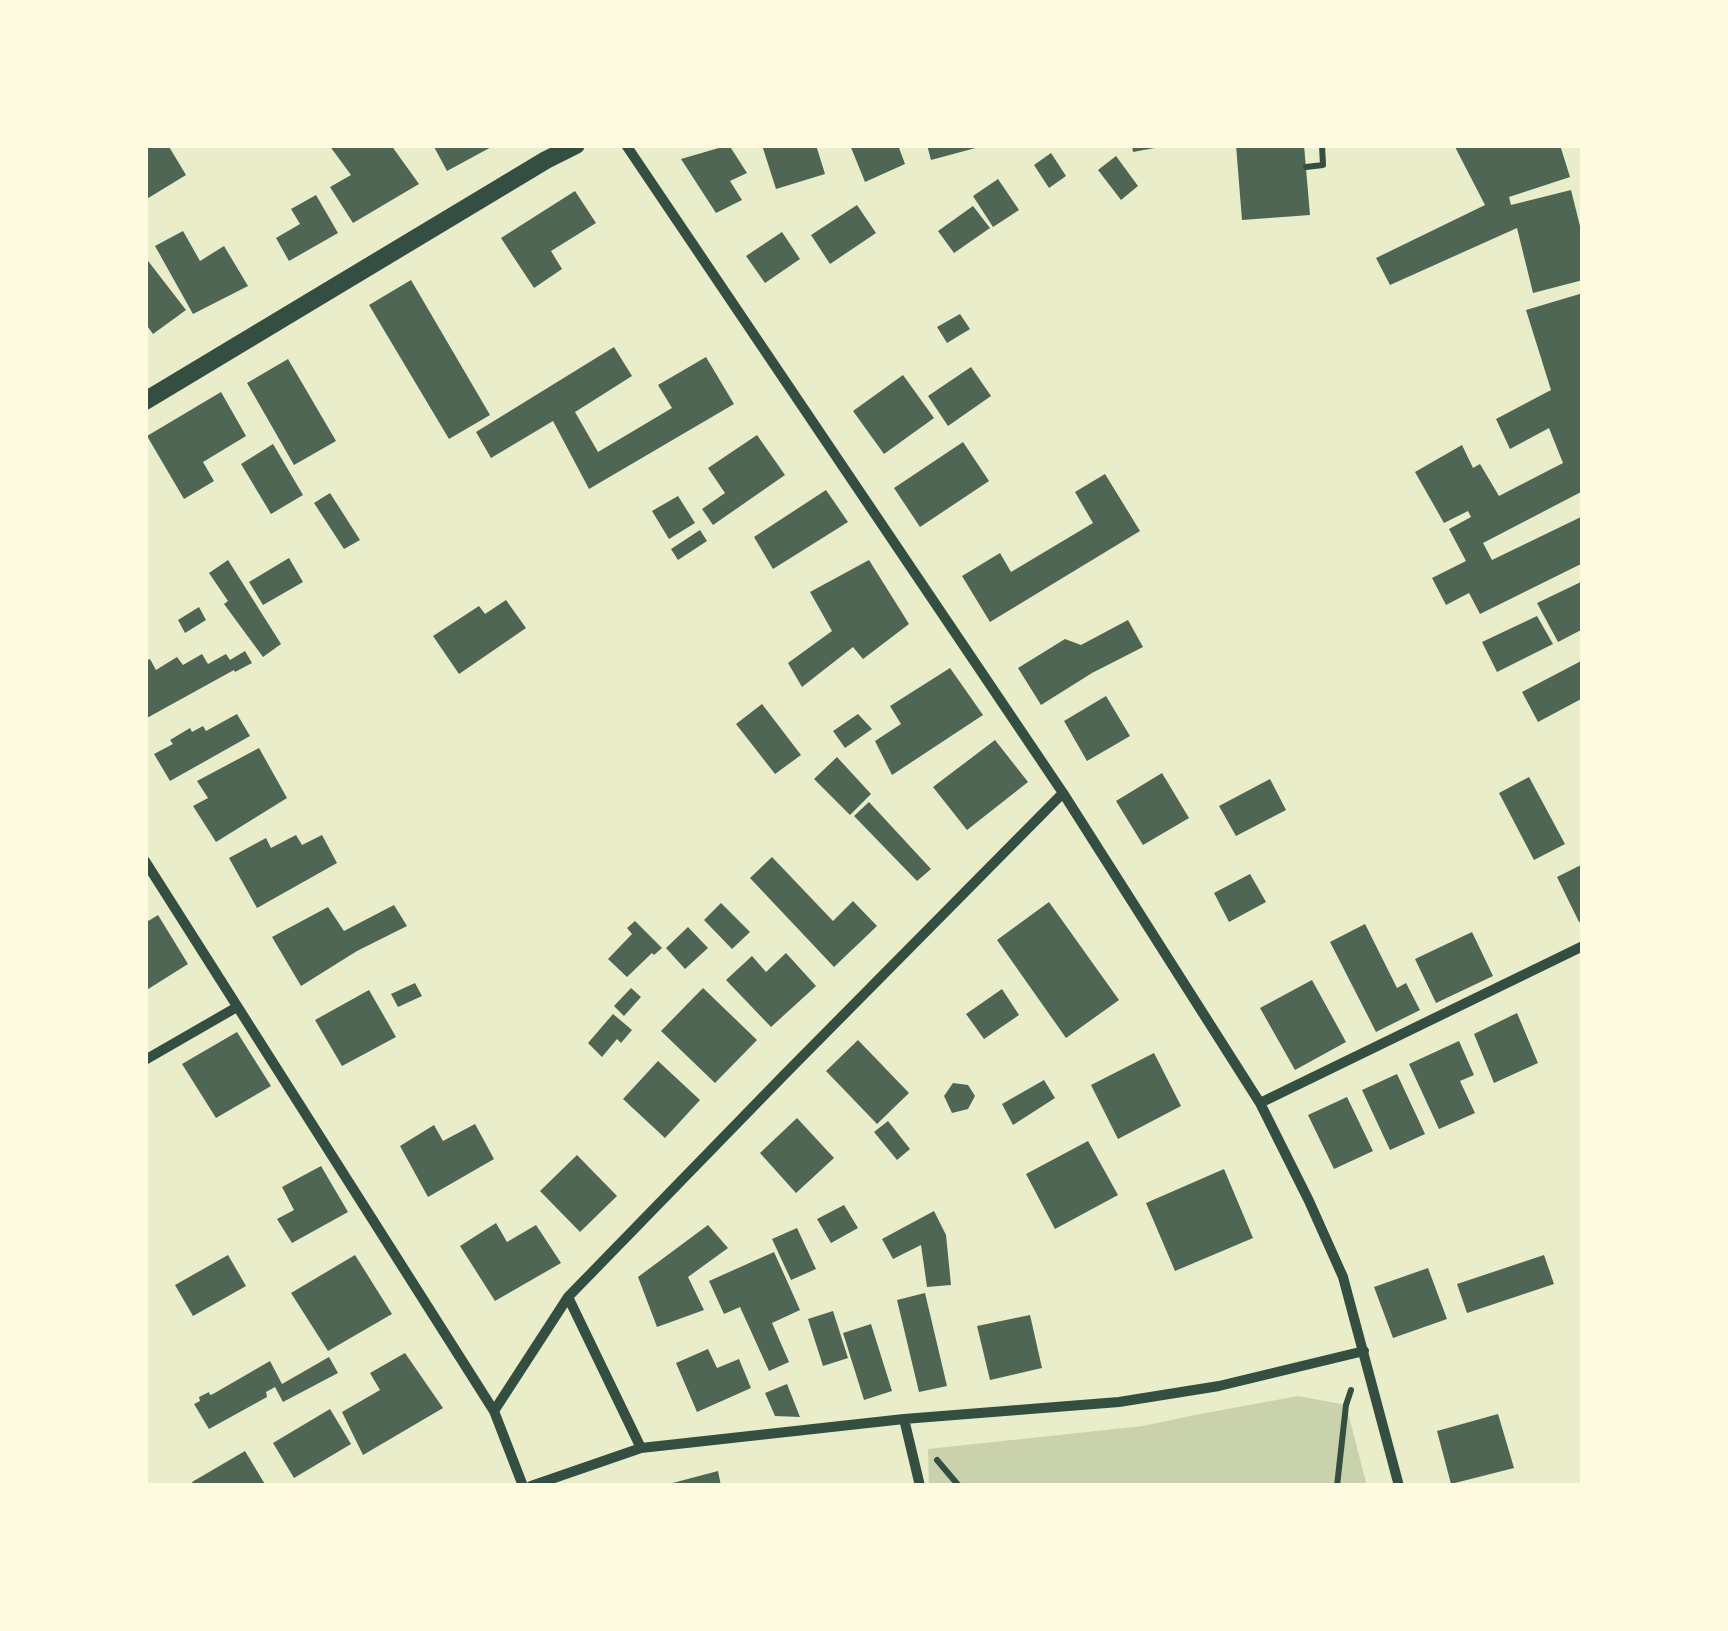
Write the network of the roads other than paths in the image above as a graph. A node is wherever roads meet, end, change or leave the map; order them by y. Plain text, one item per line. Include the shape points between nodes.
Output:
1 (576, 145) edge
2 (626, 145) edge
3 (145, 402) edge
4 (1063, 793) junction
5 (145, 861) edge
6 (1583, 946) edge
7 (237, 1007) junction
8 (145, 1060) edge
9 (1260, 1103) junction
10 (568, 1297) junction
11 (1364, 1351) junction
12 (494, 1411) junction
13 (904, 1420) junction
14 (640, 1448) junction
15 (523, 1486) edge
16 (531, 1486) edge
17 (920, 1486) edge
18 (1399, 1486) edge

1 - 3 street
2 - 4 street
4 - 9 street
4 - 10 street
5 - 7 street
6 - 9 street
7 - 8 street
7 - 12 street
9 - 11 street via 1343,1277
10 - 12 street
10 - 14 street
11 - 13 street via 1119,1402
11 - 18 street
12 - 15 street
13 - 14 street
13 - 17 street
14 - 16 street

